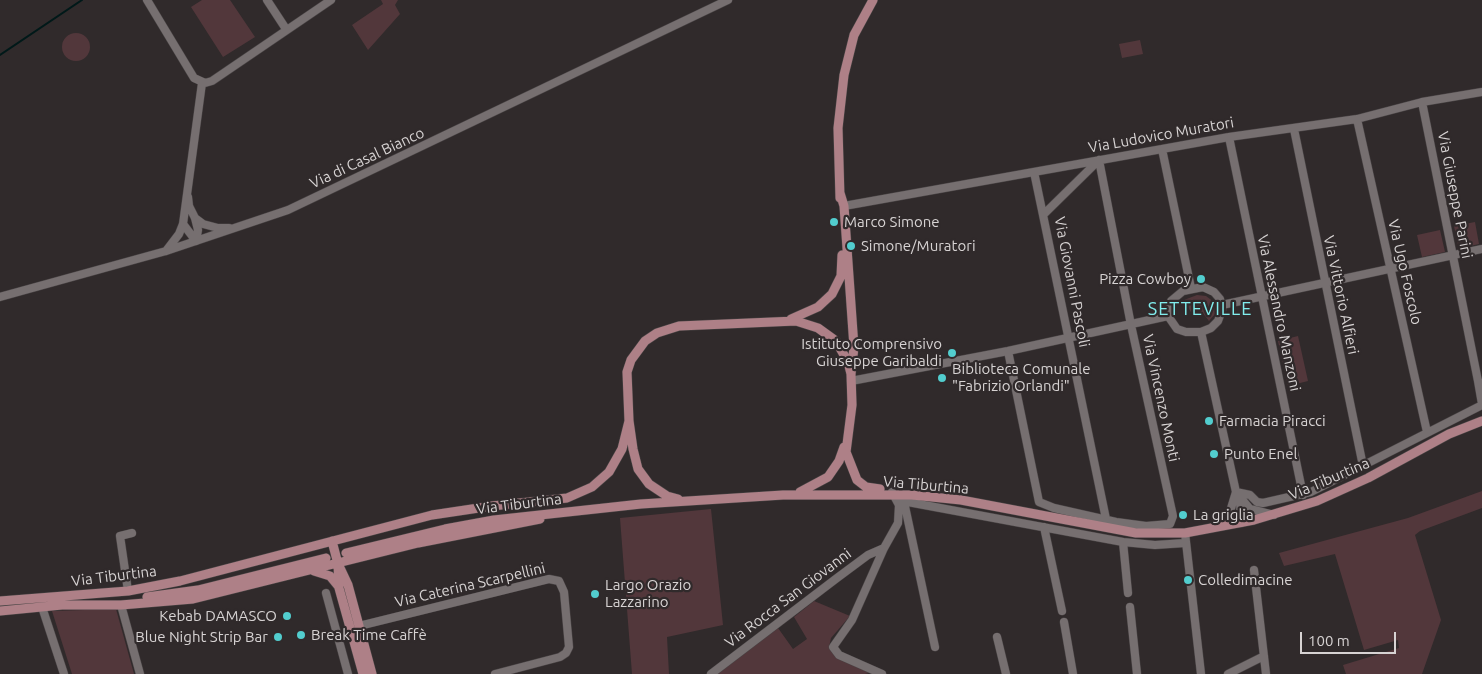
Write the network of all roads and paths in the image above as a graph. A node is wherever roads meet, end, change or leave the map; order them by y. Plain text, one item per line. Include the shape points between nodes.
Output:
1 (147, 0) edge
2 (267, 0) edge
3 (331, 0) edge
4 (728, 0) edge
5 (873, 0) edge
6 (286, 30) junction
7 (202, 82) junction
8 (1482, 92) edge
9 (1422, 102) junction
10 (1357, 119) junction
11 (1294, 129) junction
12 (1229, 137) junction
13 (1162, 148) junction
14 (1099, 160) junction
15 (1034, 172) junction
16 (187, 190) junction
17 (840, 193) junction
18 (844, 206) junction
19 (1043, 215) junction
20 (196, 218) junction
21 (183, 224) junction
22 (241, 227) junction
23 (196, 242) junction
24 (1482, 249) edge
25 (166, 251) junction
26 (1453, 256) junction
27 (1390, 269) junction
28 (1324, 282) junction
29 (1191, 288) junction
30 (1261, 296) junction
31 (0, 297) edge
32 (1222, 305) junction
33 (1168, 316) junction
34 (785, 320) junction
35 (1131, 325) junction
36 (1201, 332) junction
37 (1068, 338) junction
38 (1008, 351) junction
39 (851, 377) junction
40 (1480, 383) edge
41 (1482, 405) edge
42 (628, 421) junction
43 (1482, 421) edge
44 (1427, 432) junction
45 (846, 442) junction
46 (1363, 466) junction
47 (1238, 494) junction
48 (783, 495) junction
49 (1303, 495) junction
50 (898, 496) junction
51 (960, 500) junction
52 (686, 501) junction
53 (1233, 508) junction
54 (561, 512) junction
55 (1275, 515) junction
56 (1106, 520) junction
57 (1242, 523) junction
58 (1044, 527) junction
59 (1213, 528) junction
60 (132, 533) dead end
61 (1185, 533) junction
62 (332, 541) junction
63 (1123, 542) junction
64 (1185, 543) junction
65 (884, 548) junction
66 (346, 553) dead end
67 (326, 558) dead end
68 (360, 558) junction
69 (338, 564) junction
70 (1254, 570) dead end
71 (311, 571) junction
72 (344, 586) junction
73 (128, 591) junction
74 (1128, 592) dead end
75 (326, 593) dead end
76 (0, 601) edge
77 (58, 605) junction
78 (121, 605) junction
79 (42, 607) junction
80 (1130, 607) dead end
81 (0, 611) edge
82 (1062, 611) dead end
83 (1064, 622) dead end
84 (355, 627) junction
85 (337, 632) junction
86 (997, 637) dead end
87 (934, 646) dead end
88 (1264, 656) junction
89 (64, 674) edge
90 (140, 674) edge
91 (348, 674) edge
92 (363, 674) edge
93 (372, 674) edge
94 (495, 674) edge
95 (711, 674) edge
96 (882, 674) edge
97 (1006, 674) edge
98 (1074, 674) edge
99 (1137, 674) edge
100 (1201, 674) edge
101 (1228, 674) edge
102 (1266, 674) edge

1 - 7 street via 194,78
2 - 6 street
3 - 6 street
4 - 22 street, Via di Casal Bianco via 372,171 288,210
5 - 17 main road via 851,42 842,85 838,136
6 - 7 street via 212,81
7 - 16 street
8 - 9 street, Via Ludovico Muratori
9 - 10 street, Via Ludovico Muratori
9 - 26 street, Via Giuseppe Parini
10 - 11 street, Via Ludovico Muratori
10 - 27 street, Via Ugo Foscolo
11 - 12 street, Via Ludovico Muratori
11 - 28 street, Via Vittorio Alfieri
12 - 13 street, Via Ludovico Muratori
12 - 30 street, Via Alessandro Manzoni
13 - 14 street, Via Ludovico Muratori
13 - 29 street
14 - 15 street, Via Ludovico Muratori
14 - 19 street, Via Giovanni Pascoli
14 - 35 street, Via Vincenzo Monti
15 - 18 street, Via Ludovico Muratori
15 - 19 street
16 - 20 street via 188,206
16 - 21 street
17 - 18 main road
17 - 34 main road via 843,265 837,286 818,307
18 - 39 main road via 854,347
19 - 37 street, Via Giovanni Pascoli
20 - 22 street via 203,224 218,228
20 - 23 street
21 - 23 street
21 - 25 street
22 - 23 street, Via di Casal Bianco
23 - 25 street, Via di Casal Bianco
24 - 26 street
25 - 31 street, Via di Casal Bianco
26 - 27 street
26 - 40 street, Via Giuseppe Parini
27 - 28 street
27 - 44 street, Via Ugo Foscolo
28 - 30 street
28 - 46 street, Via Vittorio Alfieri
29 - 32 street via 1211,290
29 - 33 street via 1173,298
30 - 32 street
30 - 49 street, Via Alessandro Manzoni
32 - 36 street via 1218,321
33 - 35 street
33 - 36 street via 1172,325 1180,330
34 - 39 main road via 808,324 828,334 842,351
34 - 42 main road via 679,326 657,333 638,349 631,360 626,386
35 - 37 street
35 - 56 street, Via Vincenzo Monti via 1173,516 1170,524 1142,525
36 - 47 street
37 - 38 street
37 - 56 street, Via Giovanni Pascoli
38 - 39 street
38 - 56 street via 1039,502
39 - 45 main road via 852,405
40 - 41 street, Via Giuseppe Parini
41 - 44 street
42 - 52 main road via 635,460 643,478 657,491
42 - 62 main road, Via Tiburtina via 622,449 609,472 579,494 432,515
43 - 55 main road, Via Tiburtina via 1449,434 1338,493
44 - 46 street
45 - 48 main road via 828,477 810,489
45 - 51 main road via 853,474 866,487 924,491
46 - 49 street
47 - 49 street via 1250,495 1263,503
47 - 53 street
47 - 55 street via 1250,509
47 - 57 street
48 - 50 main road, Via Tiburtina
48 - 52 main road, Via Tiburtina
50 - 51 main road, Via Tiburtina
50 - 58 street
50 - 65 street via 900,519
50 - 87 street
51 - 61 main road, Via Tiburtina via 1136,533
52 - 54 main road, Via Tiburtina
53 - 57 street
53 - 59 street via 1225,520
54 - 66 main road, Via Tiburtina via 465,525
54 - 68 main road via 521,524 445,537
55 - 57 main road, Via Tiburtina
57 - 59 main road, Via Tiburtina
58 - 63 street
58 - 82 street
59 - 61 main road, Via Tiburtina
60 - 73 street via 120,536
61 - 64 street
62 - 69 main road
62 - 73 main road, Via Tiburtina via 180,581
63 - 64 street
63 - 74 street
64 - 100 street
65 - 95 street, Via Rocca San Giovanni via 868,555
65 - 96 street via 852,620 833,648 839,655
67 - 77 main road, Via Tiburtina via 186,592
68 - 69 main road
68 - 72 main road via 350,568
69 - 71 main road
69 - 72 main road
70 - 88 street
71 - 72 main road via 327,574
71 - 78 main road via 193,599
72 - 84 main road
73 - 76 main road, Via Tiburtina
75 - 85 street
77 - 78 main road
77 - 79 main road, Via Tiburtina
78 - 90 street
79 - 81 main road, Via Tiburtina
79 - 89 street
80 - 99 street
83 - 98 street
84 - 85 street
84 - 92 main road
84 - 93 main road
84 - 94 street, Via Caterina Scarpellini via 549,579 557,580 564,592 569,647 566,653
85 - 91 street
86 - 97 street
88 - 101 street
88 - 102 street

